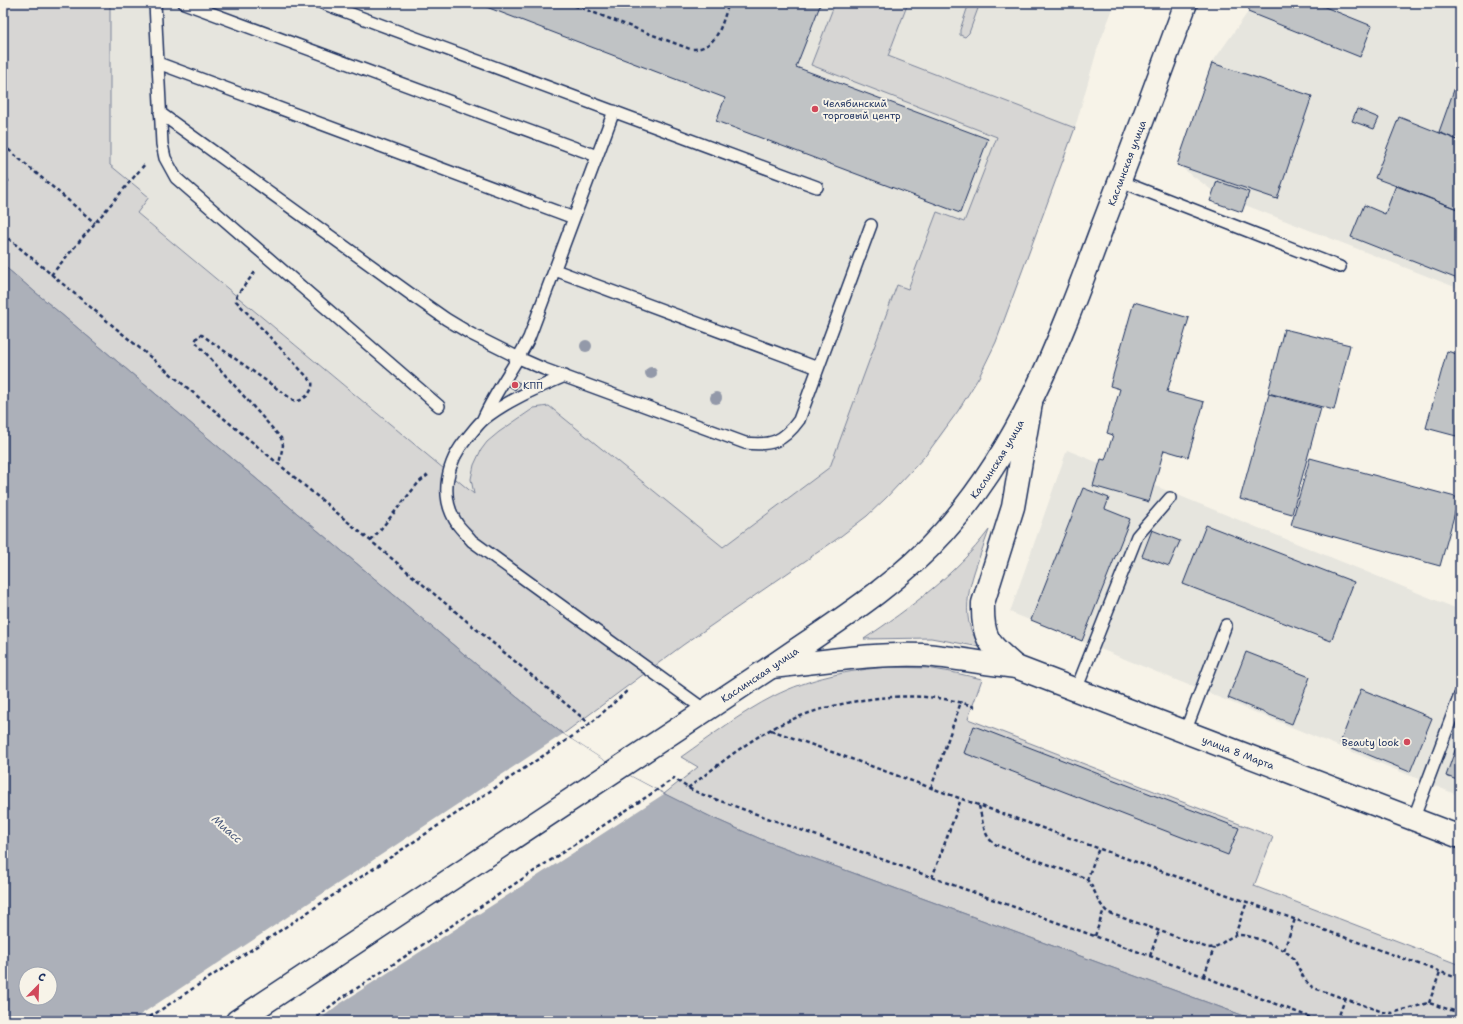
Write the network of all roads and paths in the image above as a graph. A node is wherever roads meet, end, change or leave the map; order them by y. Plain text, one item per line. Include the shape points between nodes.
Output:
1 (155, 3) edge
2 (184, 3) edge
3 (322, 3) edge
4 (568, 3) edge
5 (729, 3) edge
6 (1186, 3) edge
7 (158, 63) junction
8 (614, 111) junction
9 (160, 112) junction
10 (3, 145) edge
11 (597, 156) junction
12 (3, 172) edge
13 (1120, 181) junction
14 (130, 182) dead end
15 (3, 187) edge
16 (817, 187) dead end
17 (574, 218) junction
18 (95, 223) junction
19 (871, 225) dead end
20 (3, 234) edge
21 (267, 258) junction
22 (1340, 267) dead end
23 (555, 270) junction
24 (52, 275) junction
25 (519, 358) junction
26 (818, 368) junction
27 (565, 376) junction
28 (1032, 399) junction
29 (439, 406) dead end
30 (483, 420) junction
31 (279, 464) junction
32 (410, 492) dead end
33 (1170, 498) dead end
34 (371, 541) junction
35 (1226, 625) dead end
36 (1016, 666) junction
37 (771, 667) junction
38 (1076, 690) junction
39 (627, 691) dead end
40 (1460, 695) edge
41 (962, 702) junction
42 (975, 707) dead end
43 (706, 710) junction
44 (590, 724) junction
45 (771, 730) junction
46 (1185, 732) junction
47 (688, 788) junction
48 (931, 788) junction
49 (961, 799) junction
50 (978, 805) junction
51 (1413, 820) junction
52 (1460, 838) edge
53 (1099, 848) junction
54 (932, 878) junction
55 (1088, 880) junction
56 (1247, 902) junction
57 (1104, 909) junction
58 (1295, 919) junction
59 (1159, 931) junction
60 (1235, 935) junction
61 (1095, 936) junction
62 (1214, 948) junction
63 (1284, 950) junction
64 (1150, 956) junction
65 (1440, 972) junction
66 (1204, 976) junction
67 (1460, 979) edge
68 (1345, 999) junction
69 (1429, 1003) junction
70 (1460, 1013) edge
71 (144, 1021) edge
72 (237, 1021) edge
73 (311, 1021) edge
74 (1320, 1021) edge
75 (1337, 1021) edge

1 - 7 lane
2 - 11 lane
3 - 8 lane
4 - 5 path via 690,49 697,49 708,46 713,41
6 - 13 main road, Каслинская улица
7 - 9 lane
7 - 17 lane
8 - 11 lane
8 - 16 lane
9 - 21 lane via 165,158 176,178
9 - 25 lane via 446,319
10 - 18 path
11 - 17 lane
12 - 15 path via 8,182
13 - 22 lane
13 - 28 main road, Каслинская улица via 1069,317
14 - 18 path
17 - 23 lane
18 - 24 path
19 - 26 lane
20 - 24 path
21 - 29 lane
21 - 31 path via 237,295 236,301 310,379 313,388 304,399 298,402 294,400 202,335 195,341 281,438 283,445
23 - 25 lane via 530,338
23 - 26 lane
24 - 31 path
25 - 27 lane
25 - 30 lane via 498,389
26 - 27 lane via 795,426 776,441 762,445 745,443
27 - 30 lane via 520,396
28 - 36 main road via 1013,507 983,603 987,637 993,647
28 - 37 main road, Каслинская улица via 990,472 960,513 923,554 857,608
30 - 43 lane via 459,448 448,473 448,496 457,524 472,541
31 - 34 path
32 - 34 path
33 - 38 lane via 1137,536
34 - 44 path
35 - 46 lane
36 - 37 main road via 957,658 890,655
36 - 38 main road, улица 8 Марта
37 - 43 main road, Каслинская улица
38 - 46 main road, улица 8 Марта
39 - 44 path
40 - 51 lane
41 - 42 path
41 - 45 path via 934,698 882,697 822,709
41 - 48 path
43 - 72 main road, Каслинская улица
44 - 71 path
45 - 47 path via 750,742
45 - 48 path
46 - 51 main road, улица 8 Марта
47 - 54 path
47 - 73 path via 674,778
48 - 49 path
49 - 50 path
49 - 54 path
50 - 53 path
50 - 55 path via 986,835 995,845
51 - 52 main road, улица 8 Марта
53 - 55 path
53 - 56 path
54 - 61 path
55 - 57 path
56 - 58 path
56 - 60 path
57 - 59 path
57 - 61 path
58 - 63 path
58 - 65 path
59 - 62 path
59 - 64 path
60 - 62 path
60 - 63 path via 1246,936
61 - 64 path
62 - 66 path
63 - 68 path via 1294,958 1311,986
64 - 66 path
65 - 67 path
65 - 69 path
66 - 74 path
68 - 69 path via 1377,1011 1392,1013
68 - 75 path
69 - 70 path

